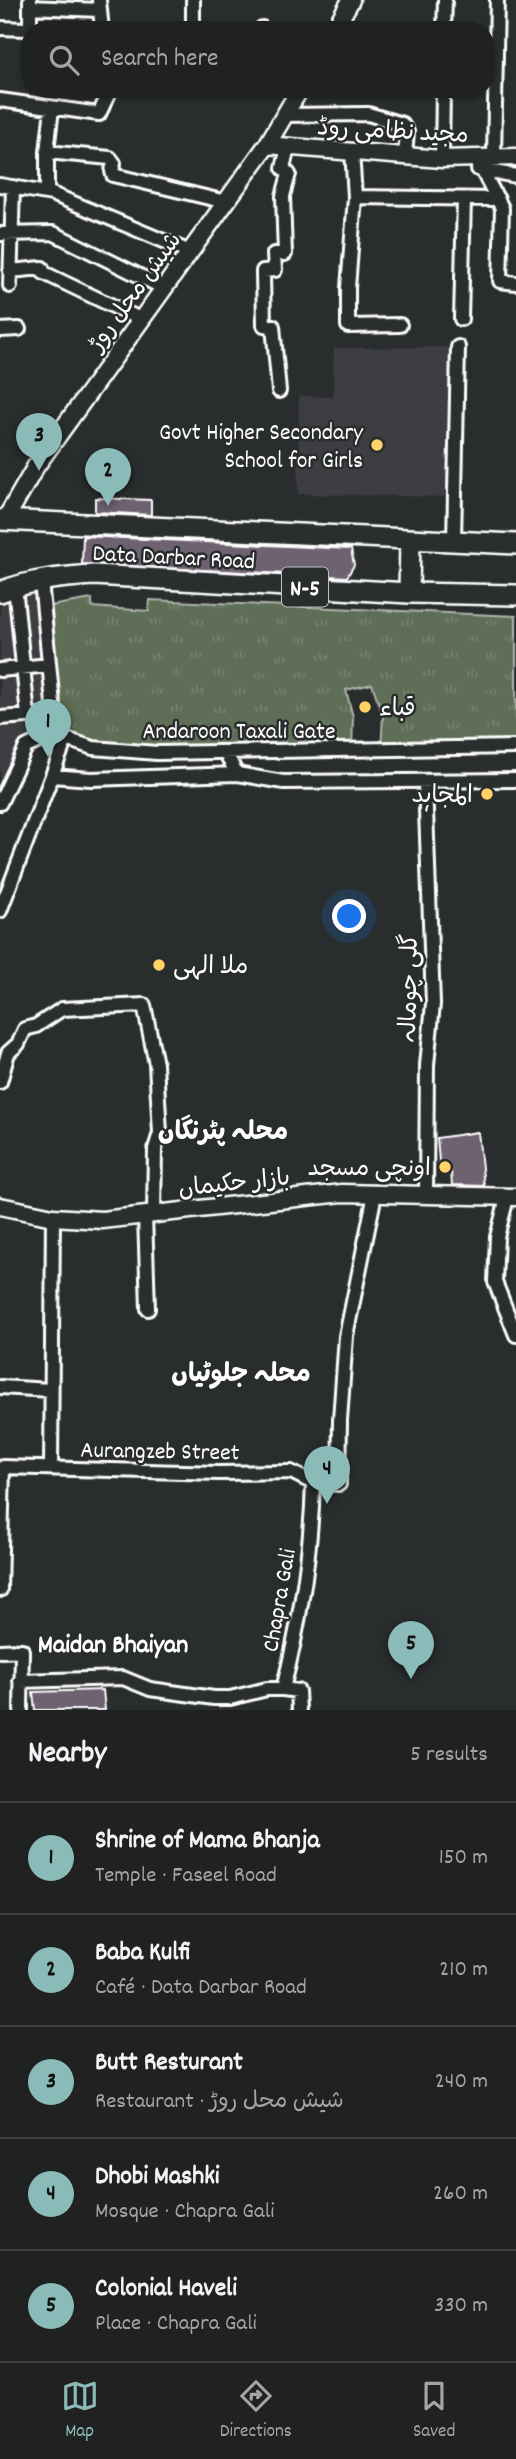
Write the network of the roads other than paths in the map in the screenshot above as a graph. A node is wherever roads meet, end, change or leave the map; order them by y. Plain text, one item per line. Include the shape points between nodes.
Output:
1 (193, 0) edge
2 (351, 0) edge
3 (445, 0) edge
4 (497, 0) edge
5 (30, 4) edge
6 (99, 5) edge
7 (193, 21) edge
8 (339, 21) edge
9 (444, 21) edge
10 (0, 28) edge
11 (21, 29) edge
12 (107, 98) edge
13 (294, 98) edge
14 (443, 98) edge
15 (0, 100) edge
16 (52, 108) junction
17 (284, 115) junction
18 (267, 145) junction
19 (288, 147) junction
20 (352, 151) junction
21 (47, 152) junction
22 (405, 156) junction
23 (516, 157) edge
24 (494, 158) junction
25 (442, 159) junction
26 (477, 164) junction
27 (516, 176) edge
28 (7, 186) edge
29 (47, 192) junction
30 (355, 197) junction
31 (464, 199) junction
32 (498, 199) junction
33 (226, 202) junction
34 (6, 234) edge
35 (190, 252) junction
36 (10, 271) junction
37 (516, 283) edge
38 (10, 286) dead end
39 (164, 288) junction
40 (461, 319) dead end
41 (142, 320) junction
42 (400, 326) dead end
43 (19, 329) dead end
44 (0, 330) edge
45 (458, 347) dead end
46 (279, 391) dead end
47 (2, 521) edge
48 (410, 540) junction
49 (454, 542) junction
50 (516, 544) edge
51 (41, 580) junction
52 (8, 589) edge
53 (409, 593) junction
54 (516, 595) edge
55 (50, 665) junction
56 (23, 668) junction
57 (0, 670) edge
58 (28, 716) junction
59 (0, 718) edge
60 (66, 739) junction
61 (516, 747) edge
62 (225, 752) junction
63 (237, 774) junction
64 (52, 776) junction
65 (516, 780) edge
66 (425, 782) junction
67 (0, 803) edge
68 (0, 911) edge
69 (0, 1082) edge
70 (375, 1194) junction
71 (426, 1195) junction
72 (512, 1197) edge
73 (0, 1206) edge
74 (150, 1214) junction
75 (53, 1217) junction
76 (148, 1309) dead end
77 (516, 1335) edge
78 (0, 1387) edge
79 (50, 1390) junction
80 (51, 1468) junction
81 (313, 1483) junction
82 (2, 1491) edge
83 (0, 1590) edge
84 (0, 1651) edge
85 (20, 1681) junction
86 (283, 1689) junction
87 (21, 1710) edge
88 (299, 1710) edge

1 - 7 street
2 - 8 street
3 - 9 street
4 - 24 street
5 - 6 street
10 - 11 street
12 - 16 street via 99,114
13 - 17 street, شیش محل روڑ
14 - 25 street
15 - 16 street
16 - 21 street
17 - 18 street, شیش محل روڑ
17 - 22 street via 368,114 402,124 407,132
18 - 19 street, مجید نظامی روڈ
18 - 33 street, شیش محل روڑ
19 - 20 street, مجید نظامی روڈ
19 - 46 street via 283,168 289,174 284,196 285,254 274,254 275,270 263,271 264,325 273,326
20 - 22 street, مجید نظامی روڈ
20 - 30 street
21 - 29 street
21 - 33 street via 110,158 113,175
22 - 25 street, مجید نظامی روڈ
23 - 24 street, مجید نظامی روڈ
24 - 26 street, مجید نظامی روڈ
25 - 26 street, مجید نظامی روڈ
26 - 27 street
26 - 32 street
28 - 29 street
28 - 34 street
29 - 35 street
30 - 31 street
30 - 42 street via 348,326
31 - 32 street
31 - 40 street
32 - 37 street via 503,210 500,281
33 - 35 street, شیش محل روڑ
34 - 36 street
34 - 39 street via 53,233
35 - 39 street, شیش محل روڑ
36 - 38 street
36 - 41 street via 42,268 44,273
39 - 41 street, شیش محل روڑ
41 - 47 street, شیش محل روڑ via 36,466
43 - 44 street
45 - 49 street
47 - 48 main road, Data Darbar Road / N-5
48 - 49 main road, Data Darbar Road / N-5
48 - 53 main road
49 - 50 main road, Data Darbar Road / N-5
51 - 52 main road, Data Darbar Road / N-5
51 - 53 main road, Data Darbar Road / N-5 via 94,575
51 - 55 street
52 - 56 street
53 - 54 main road, Data Darbar Road / N-5
55 - 56 street
55 - 58 street via 54,714
56 - 57 street
56 - 58 street
58 - 59 street
60 - 62 street, Andaroon Taxali Gate via 93,748
60 - 64 street
60 - 67 street, Andaroon Taxali Gate via 43,739 26,747
61 - 62 street, Andaroon Taxali Gate
62 - 63 street
63 - 64 street
63 - 66 street via 283,782
64 - 68 street
65 - 66 street
66 - 71 street, گلی چومالہ via 433,1004 427,1065
69 - 74 street via 8,1053 25,1029 62,1009 144,1005 156,1064 160,1133
70 - 71 street, بازار حکیماں
70 - 74 street, بازار حکیماں via 342,1193
70 - 81 street, Aurangzeb Street via 346,1336 339,1484
71 - 72 street, بازار حکیماں
72 - 77 street via 497,1237 495,1282
73 - 75 street, بازار حکیماں
74 - 75 street, بازار حکیماں via 102,1220
74 - 76 street
75 - 79 street
78 - 79 street
79 - 80 street
80 - 81 street, Aurangzeb Street via 291,1472
80 - 82 street, Aurangzeb Street via 4,1467
81 - 86 street, Chapra Gali via 308,1557
82 - 83 street
84 - 85 street via 22,1650
85 - 86 street via 123,1678 150,1689 214,1698
85 - 87 street
86 - 88 street, Chapra Gali via 298,1691

